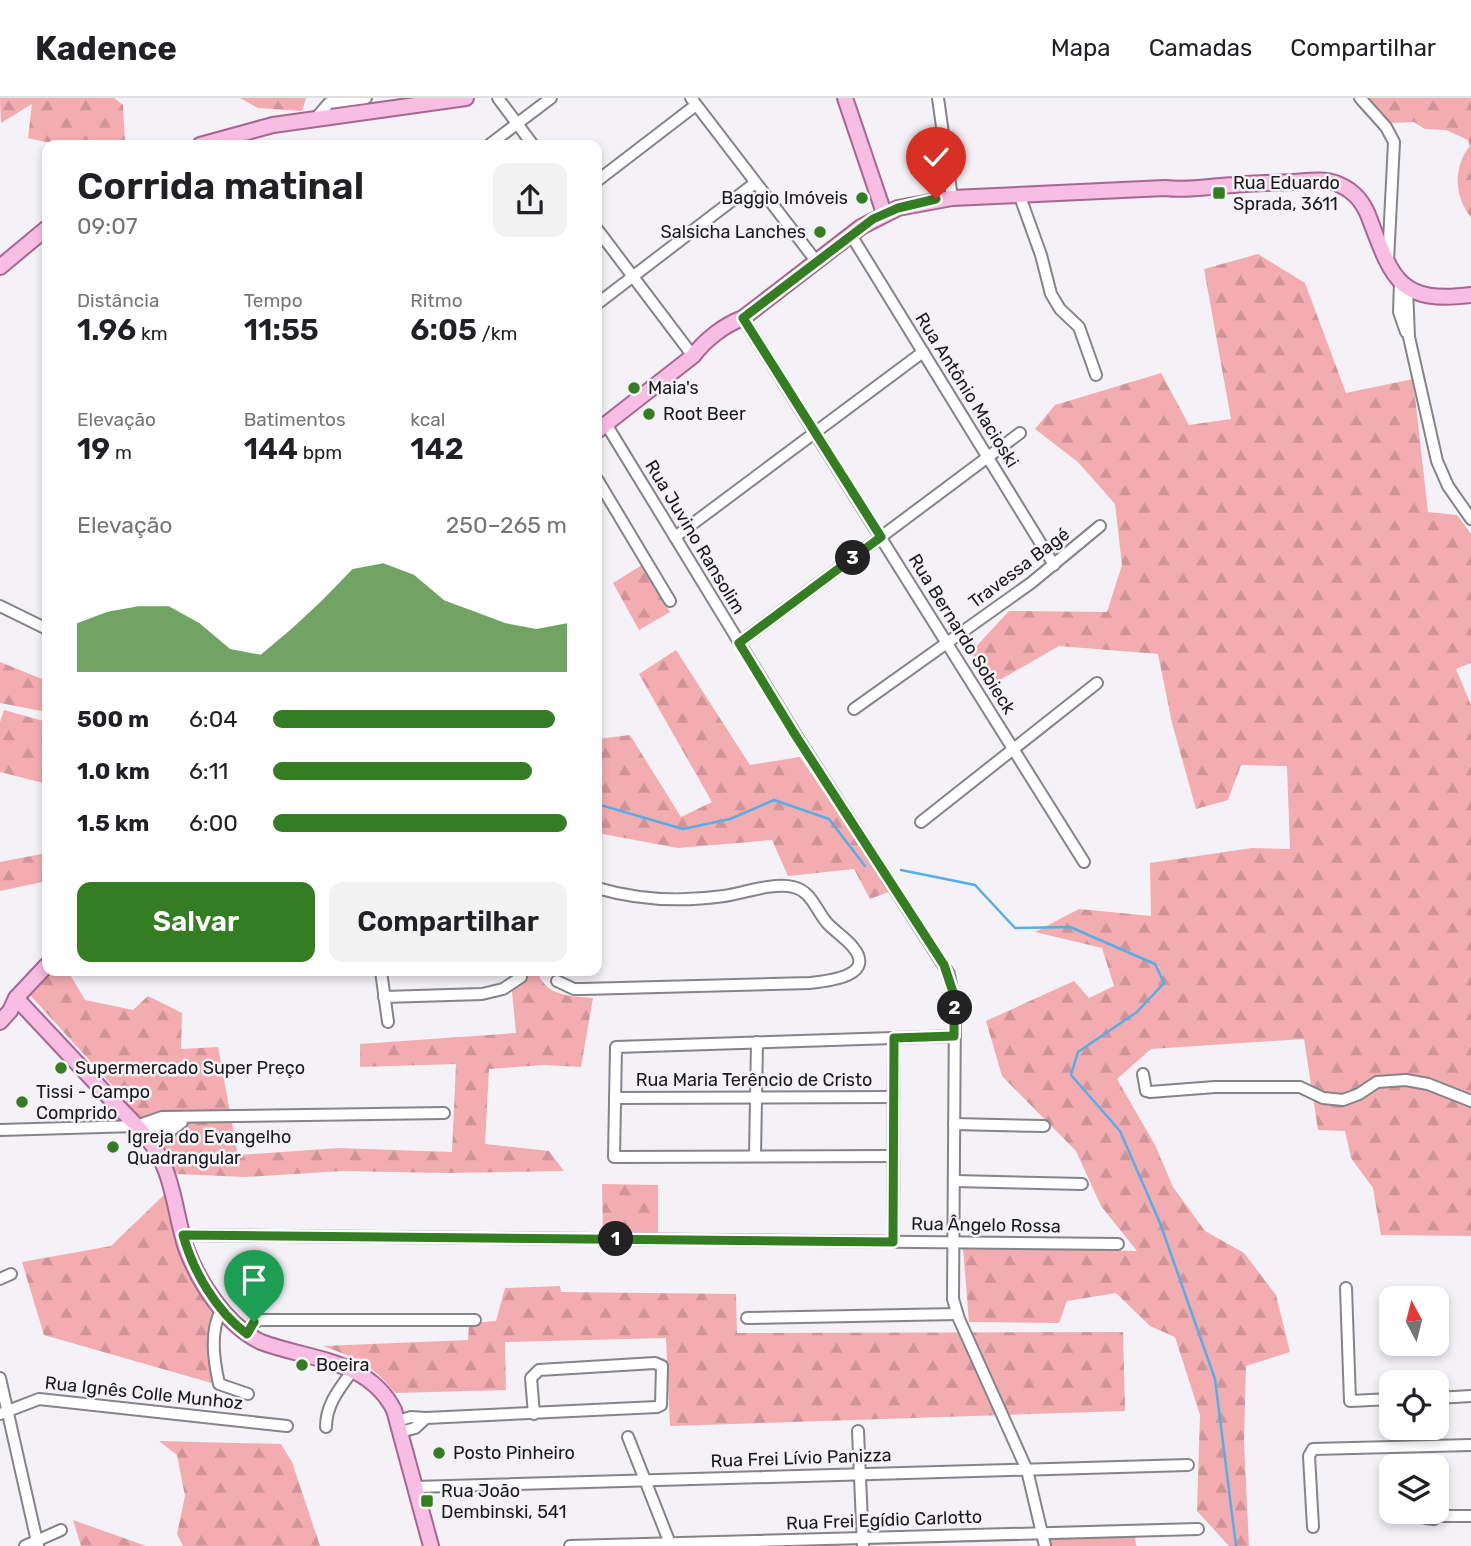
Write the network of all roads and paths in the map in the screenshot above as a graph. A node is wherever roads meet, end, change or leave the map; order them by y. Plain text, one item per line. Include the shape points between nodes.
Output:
1 (366, 98) edge
2 (466, 98) edge
3 (498, 98) edge
4 (551, 98) edge
5 (845, 98) edge
6 (938, 98) edge
7 (1360, 98) edge
8 (693, 102) edge
9 (316, 118) junction
10 (517, 124) junction
11 (217, 140) edge
12 (496, 140) edge
13 (529, 140) edge
14 (602, 177) edge
15 (755, 183) junction
16 (1019, 194) junction
17 (952, 198) junction
18 (884, 213) junction
19 (42, 232) edge
20 (851, 234) junction
21 (602, 236) edge
22 (816, 261) junction
23 (1388, 264) junction
24 (0, 267) edge
25 (633, 277) junction
26 (1404, 285) junction
27 (1471, 295) edge
28 (602, 300) edge
29 (743, 318) junction
30 (923, 352) junction
31 (692, 356) junction
32 (1096, 375) dead end
33 (602, 426) edge
34 (602, 428) edge
35 (815, 432) junction
36 (1020, 433) dead end
37 (988, 457) junction
38 (602, 487) edge
39 (1471, 519) edge
40 (1100, 526) dead end
41 (675, 537) junction
42 (881, 537) junction
43 (1054, 565) junction
44 (670, 601) dead end
45 (0, 606) edge
46 (42, 627) edge
47 (739, 643) junction
48 (947, 643) junction
49 (1097, 683) dead end
50 (854, 709) dead end
51 (1014, 750) junction
52 (921, 822) dead end
53 (1084, 862) dead end
54 (602, 889) edge
55 (42, 970) edge
56 (382, 976) edge
57 (521, 977) dead end
58 (557, 981) dead end
59 (384, 997) junction
60 (16, 998) junction
61 (0, 1008) edge
62 (0, 1022) edge
63 (387, 1022) dead end
64 (954, 1036) junction
65 (894, 1038) junction
66 (757, 1042) junction
67 (1143, 1074) dead end
68 (894, 1097) junction
69 (615, 1098) junction
70 (756, 1098) junction
71 (1471, 1101) edge
72 (444, 1113) dead end
73 (186, 1117) junction
74 (954, 1124) junction
75 (1044, 1126) dead end
76 (0, 1130) edge
77 (144, 1135) junction
78 (755, 1156) junction
79 (893, 1156) junction
80 (954, 1181) junction
81 (1082, 1184) dead end
82 (183, 1235) junction
83 (893, 1242) junction
84 (953, 1242) junction
85 (1118, 1244) dead end
86 (11, 1274) dead end
87 (0, 1279) edge
88 (1346, 1288) dead end
89 (222, 1309) junction
90 (957, 1314) junction
91 (747, 1318) dead end
92 (475, 1320) dead end
93 (247, 1334) junction
94 (353, 1370) junction
95 (0, 1378) edge
96 (248, 1394) dead end
97 (1471, 1396) edge
98 (1449, 1397) edge
99 (1379, 1400) edge
100 (4, 1412) edge
101 (534, 1414) junction
102 (287, 1426) dead end
103 (326, 1427) dead end
104 (399, 1427) junction
105 (858, 1431) dead end
106 (628, 1437) dead end
107 (1471, 1445) edge
108 (1188, 1465) dead end
109 (1027, 1470) junction
110 (860, 1474) junction
111 (645, 1480) junction
112 (415, 1487) junction
113 (1449, 1513) edge
114 (1471, 1516) edge
115 (1313, 1527) dead end
116 (1198, 1529) dead end
117 (61, 1530) dead end
118 (1043, 1534) junction
119 (863, 1542) edge
120 (37, 1544) edge
121 (671, 1545) edge
122 (25, 1546) edge
123 (431, 1546) edge
124 (570, 1546) edge
125 (1045, 1546) edge

1 - 9 street via 329,103
2 - 9 main road
3 - 10 street
4 - 10 street
5 - 18 main road
6 - 17 street
7 - 23 street via 1394,142
8 - 14 street
8 - 15 street
9 - 11 main road
10 - 12 street
10 - 13 street
15 - 22 street
15 - 25 street
16 - 17 main road
16 - 23 main road via 1334,182 1352,191 1363,206
16 - 32 street via 1051,294 1079,327
17 - 18 main road
18 - 20 main road
19 - 24 main road
20 - 22 main road
20 - 30 street, Rua Antônio Macioski
21 - 25 street
22 - 29 main road
23 - 26 main road
25 - 28 street
25 - 31 street
26 - 27 main road via 1432,298
26 - 39 street via 1409,337 1441,473
29 - 31 main road via 701,344
29 - 35 street, Rua Bernardo Sobieck
30 - 35 street
30 - 37 street, Rua Antônio Macioski
31 - 33 main road
34 - 41 street, Rua Juvino Ransolim
35 - 41 street
35 - 42 street, Rua Bernardo Sobieck
36 - 37 street
37 - 42 street
37 - 43 street, Rua Antônio Macioski
38 - 44 street
40 - 43 street, Travessa Bagé
41 - 47 street, Rua Juvino Ransolim
42 - 47 street
42 - 48 street, Rua Bernardo Sobieck
43 - 48 street, Travessa Bagé
45 - 46 street
47 - 64 street, Rua Juvino Ransolim via 944,965 954,995
48 - 50 street, Travessa Bagé
48 - 51 street, Rua Bernardo Sobieck
49 - 51 street
51 - 52 street
51 - 53 street, Rua Bernardo Sobieck
54 - 58 street via 680,899 793,887 809,895 826,922 851,944 857,966 853,973 838,979 810,983 574,989
55 - 60 main road
56 - 59 street
57 - 59 street via 503,989 482,994
59 - 63 street
60 - 61 main road
60 - 62 main road
60 - 77 main road
64 - 65 street
64 - 74 street, Rua Juvino Ransolim
65 - 66 street
65 - 68 street
66 - 69 street via 616,1046
66 - 70 street
67 - 71 street via 1150,1092 1300,1087 1323,1098 1343,1100 1377,1082 1406,1080
68 - 70 street, Rua Maria Terêncio de Cristo
68 - 79 street
69 - 70 street, Rua Maria Terêncio de Cristo
69 - 78 street via 614,1157
70 - 78 street
72 - 73 street
73 - 77 street via 170,1133
73 - 77 street via 162,1117
74 - 75 street
74 - 80 street, Rua Juvino Ransolim
76 - 77 street
77 - 82 main road via 167,1172
78 - 79 street
79 - 83 street
80 - 81 street
80 - 84 street, Rua Juvino Ransolim
82 - 83 street, Rua Ângelo Rossa
82 - 89 main road via 199,1276
83 - 84 street, Rua Ângelo Rossa
84 - 85 street, Rua Ângelo Rossa
84 - 90 street, Rua Juvino Ransolim
86 - 87 street
88 - 99 street via 1350,1401
89 - 93 main road
89 - 96 street via 215,1327 219,1384
90 - 91 street
90 - 109 street, Rua Juvino Ransolim
92 - 93 street via 261,1320 254,1322
93 - 94 main road via 268,1345
94 - 103 street via 335,1394
94 - 104 main road via 383,1391
95 - 100 street
97 - 98 street
100 - 102 street, Rua Ignês Colle Munhoz via 45,1399
100 - 120 street
101 - 101 street via 660,1407 662,1366 539,1370 531,1378
101 - 104 street via 411,1417
104 - 112 main road
105 - 110 street
106 - 111 street
107 - 115 street via 1313,1449 1309,1456
108 - 109 street, Rua Frei Lívio Panizza
109 - 110 street, Rua Frei Lívio Panizza
109 - 118 street, Rua Juvino Ransolim
110 - 111 street, Rua Frei Lívio Panizza
110 - 119 street
111 - 112 street, Rua Frei Lívio Panizza
111 - 121 street
112 - 123 main road
113 - 114 street
116 - 118 street, Rua Frei Egídio Carlotto
117 - 120 street
118 - 119 street, Rua Frei Egídio Carlotto
118 - 125 street, Rua Juvino Ransolim
119 - 121 street, Rua Frei Egídio Carlotto
120 - 122 street
121 - 124 street, Rua Frei Egídio Carlotto

